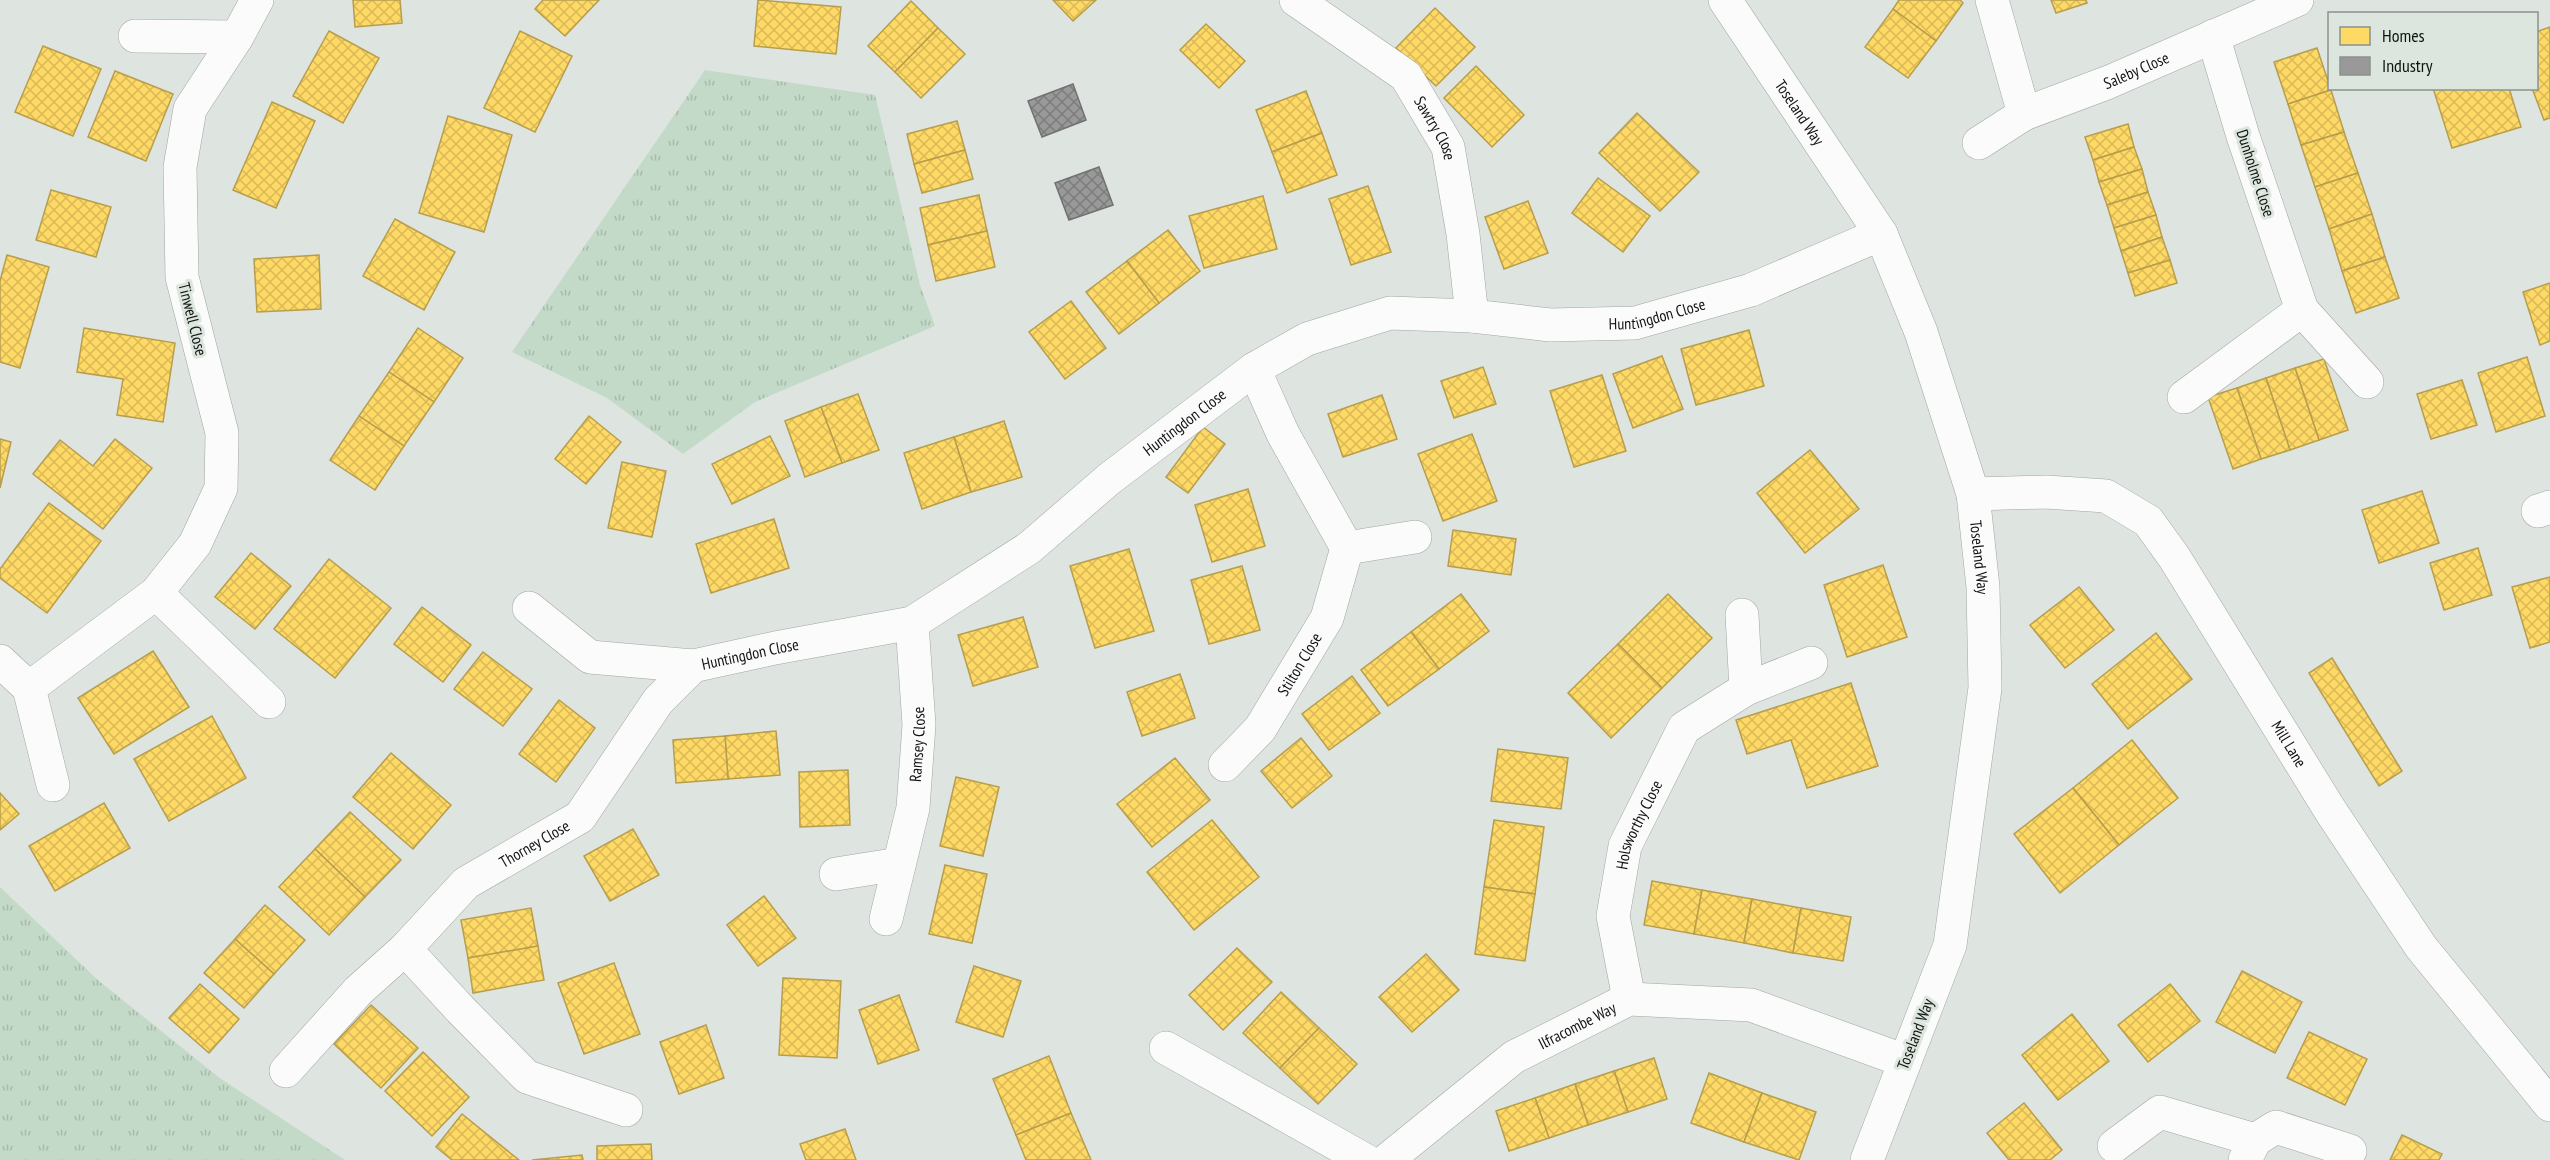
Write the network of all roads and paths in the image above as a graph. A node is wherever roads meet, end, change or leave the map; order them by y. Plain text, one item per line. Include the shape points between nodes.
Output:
1 (257, 0) edge
2 (1296, 0) edge
3 (1725, 0) edge
4 (1992, 0) edge
5 (2297, 0) edge
6 (135, 36) dead end
7 (2213, 36) junction
8 (237, 37) junction
9 (2024, 114) junction
10 (1978, 143) dead end
11 (1881, 234) junction
12 (2302, 310) junction
13 (1472, 316) junction
14 (1254, 369) junction
15 (2367, 382) dead end
16 (2184, 397) dead end
17 (1973, 494) junction
18 (1415, 537) dead end
19 (1347, 548) junction
20 (156, 593) junction
21 (530, 608) dead end
22 (1742, 615) dead end
23 (912, 623) junction
24 (0, 661) edge
25 (1810, 663) dead end
26 (693, 666) junction
27 (29, 687) junction
28 (1746, 689) junction
29 (269, 702) dead end
30 (1225, 765) dead end
31 (53, 785) dead end
32 (899, 864) junction
33 (836, 874) dead end
34 (886, 919) dead end
35 (405, 949) junction
36 (1629, 999) junction
37 (1166, 1048) dead end
38 (1905, 1061) junction
39 (286, 1071) dead end
40 (2550, 1105) edge
41 (626, 1110) dead end
42 (2114, 1146) dead end
43 (2250, 1150) edge
44 (2350, 1151) dead end
45 (1365, 1160) edge
46 (1387, 1160) edge
47 (1867, 1160) edge

1 - 8 street, Tinwell Close
2 - 13 street, Sawtry Close via 1406,76 1448,147
3 - 11 street, Toseland Way
4 - 9 street
5 - 7 street, Saleby Close
6 - 8 street
7 - 9 street, Saleby Close
7 - 12 street, Dunholme Close
8 - 20 street, Tinwell Close via 190,110 180,167 182,277 222,433 222,488 195,544
9 - 10 street, Saleby Close
11 - 13 street, Huntingdon Close via 1751,290 1635,322 1550,325
11 - 17 street, Toseland Way via 1922,332
12 - 15 street, Dunholme Close
12 - 16 street
13 - 14 street, Huntingdon Close via 1390,313 1307,339
14 - 19 street via 1283,434
14 - 23 street, Huntingdon Close via 1109,479 1029,548
17 - 38 street, Toseland Way via 1983,587 1985,688 1950,945
17 - 40 street, Mill Lane via 2046,492 2106,496 2148,521 2421,947
18 - 19 street
19 - 30 street, Stilton Close via 1327,618 1260,729
20 - 27 street, Tinwell Close
20 - 29 street
21 - 26 street, Huntingdon Close via 590,657
22 - 28 street
23 - 26 street, Huntingdon Close
23 - 32 street, Ramsey Close via 919,725 913,808
24 - 27 street
25 - 28 street, Holsworthy Close
26 - 35 street, Thorney Close via 658,701 580,817 466,883
27 - 31 street
28 - 36 street, Holsworthy Close via 1684,728 1625,846 1613,916
32 - 33 street
32 - 34 street, Ramsey Close
35 - 39 street, Thorney Close via 358,991
35 - 41 street via 527,1077
36 - 38 street, Ilfracombe Way via 1751,1005
36 - 46 street, Ilfracombe Way via 1514,1057
37 - 45 street
38 - 47 street, Toseland Way
42 - 43 street via 2160,1112
43 - 44 street via 2276,1126

